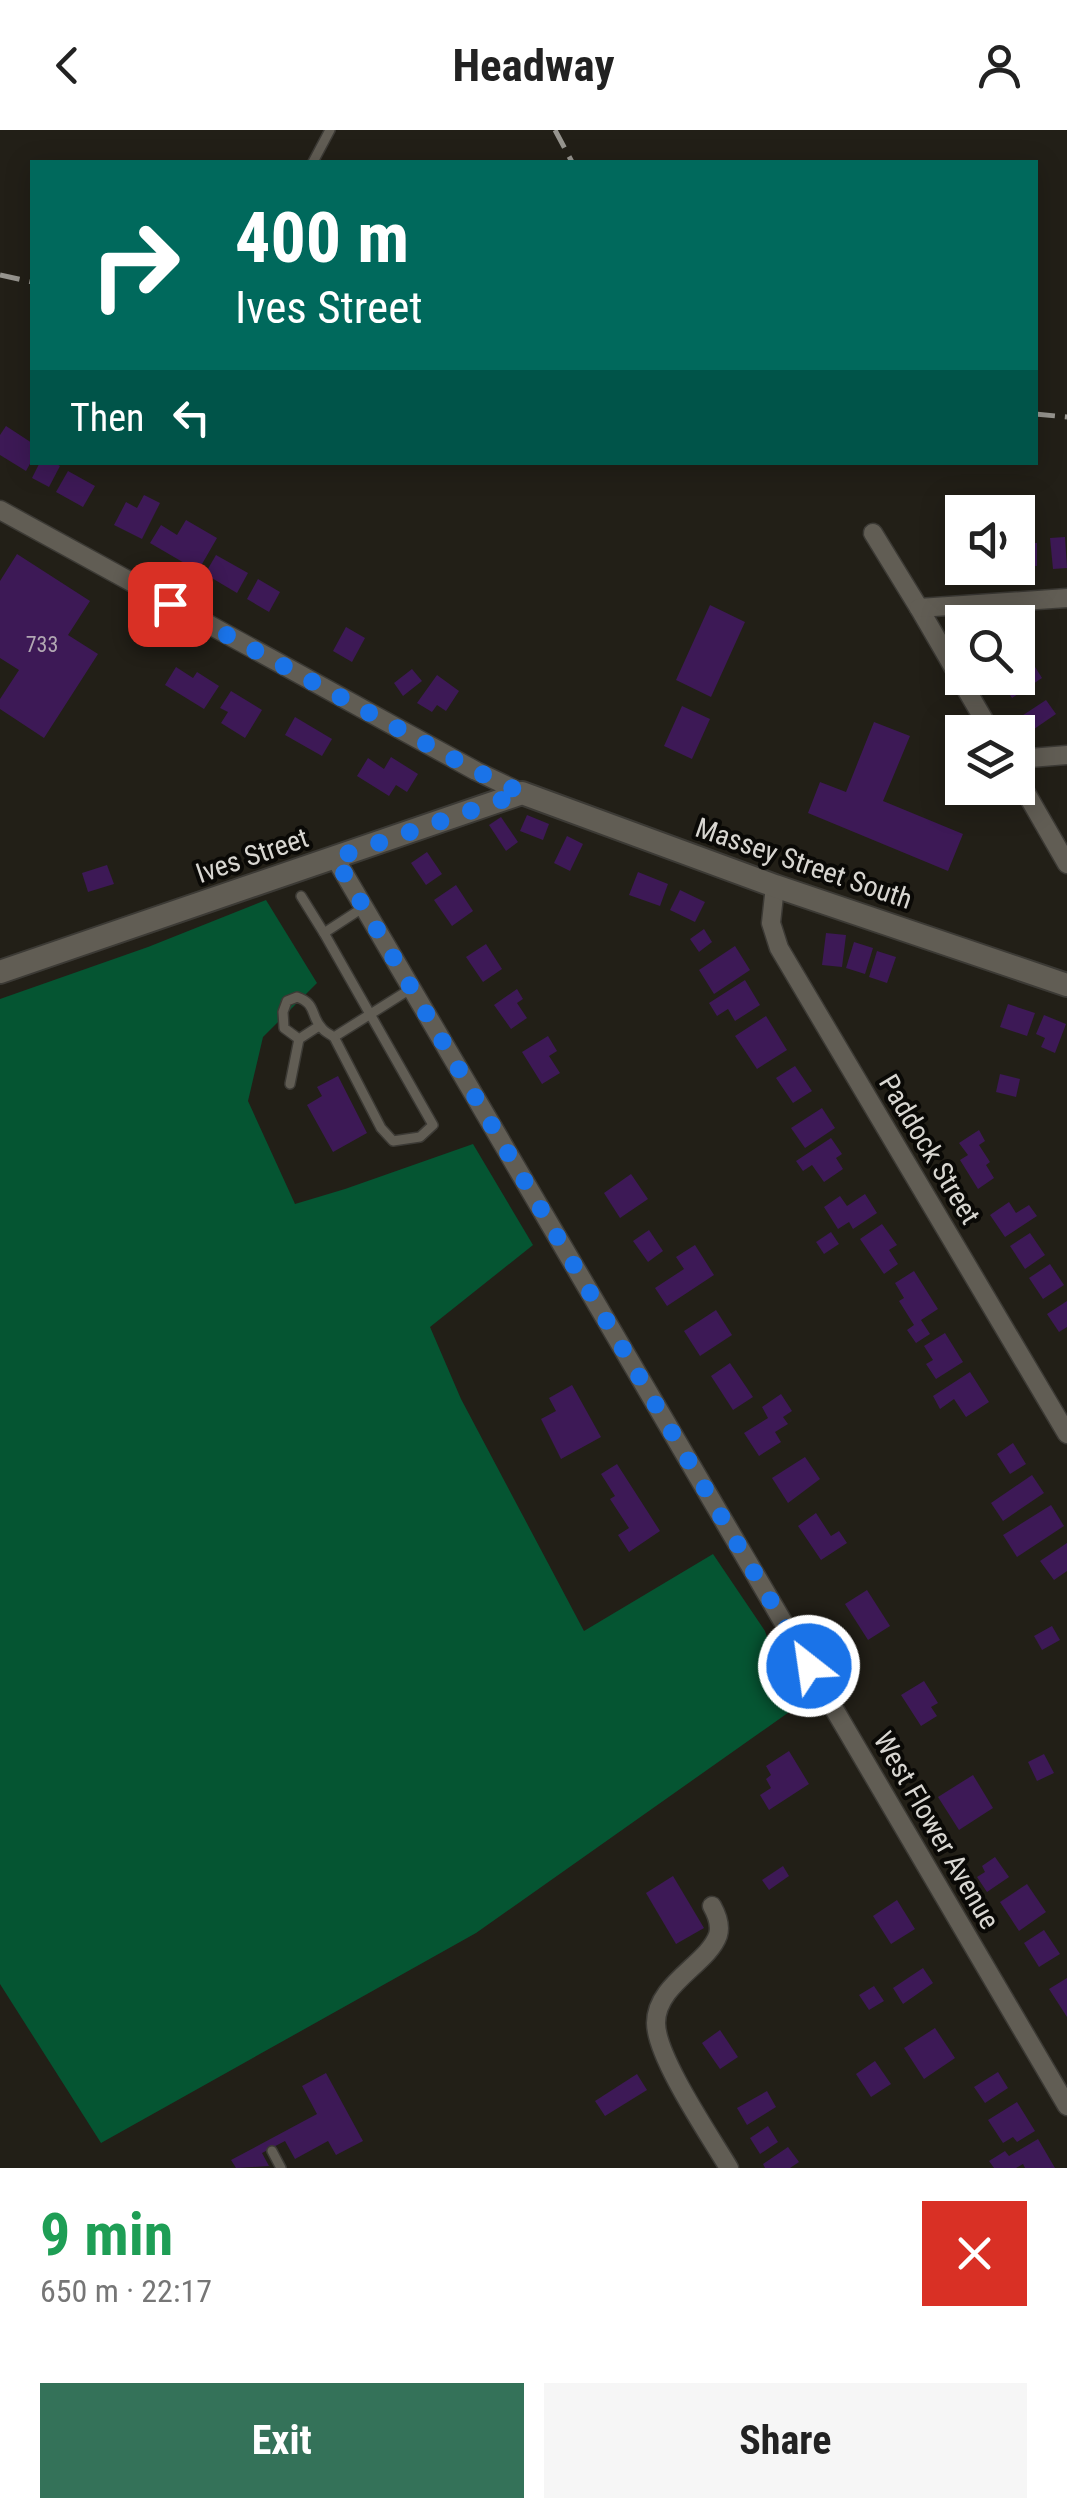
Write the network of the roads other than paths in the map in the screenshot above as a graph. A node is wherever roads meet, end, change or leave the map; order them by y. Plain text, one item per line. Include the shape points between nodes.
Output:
1 (330, 130) edge
2 (314, 160) edge
3 (0, 510) edge
4 (873, 534) dead end
5 (1067, 598) edge
6 (919, 608) junction
7 (980, 715) edge
8 (1067, 755) edge
9 (1035, 758) edge
10 (522, 793) junction
11 (1033, 805) edge
12 (335, 858) junction
13 (1067, 864) edge
14 (776, 886) junction
15 (302, 896) dead end
16 (364, 907) junction
17 (324, 933) junction
18 (0, 972) edge
19 (1067, 985) edge
20 (412, 988) junction
21 (370, 1014) junction
22 (319, 1026) junction
23 (299, 1038) junction
24 (334, 1038) junction
25 (290, 1084) dead end
26 (1067, 1434) edge
27 (712, 1906) dead end
28 (1067, 2106) edge
29 (272, 2150) dead end
30 (281, 2168) edge
31 (729, 2168) edge

1 - 2 lane
3 - 10 street
4 - 6 street
5 - 6 street
6 - 7 street
8 - 9 street
10 - 12 street, Ives Street
10 - 14 street, Massey Street South
11 - 13 street
12 - 16 street, West Flower Avenue
12 - 18 street, Ives Street
14 - 19 street, Massey Street South
14 - 26 street, Paddock Street via 771,923 779,948
15 - 17 lane
16 - 17 lane
16 - 20 street, West Flower Avenue
17 - 21 lane
20 - 21 lane
20 - 28 street, West Flower Avenue
21 - 24 lane
21 - 24 lane via 433,1125 420,1137 393,1141 381,1128
22 - 23 lane
22 - 23 lane via 308,1001 288,1000 284,1028
22 - 24 lane
23 - 25 lane
27 - 31 street via 719,1933 665,1996 657,2036
29 - 30 lane

